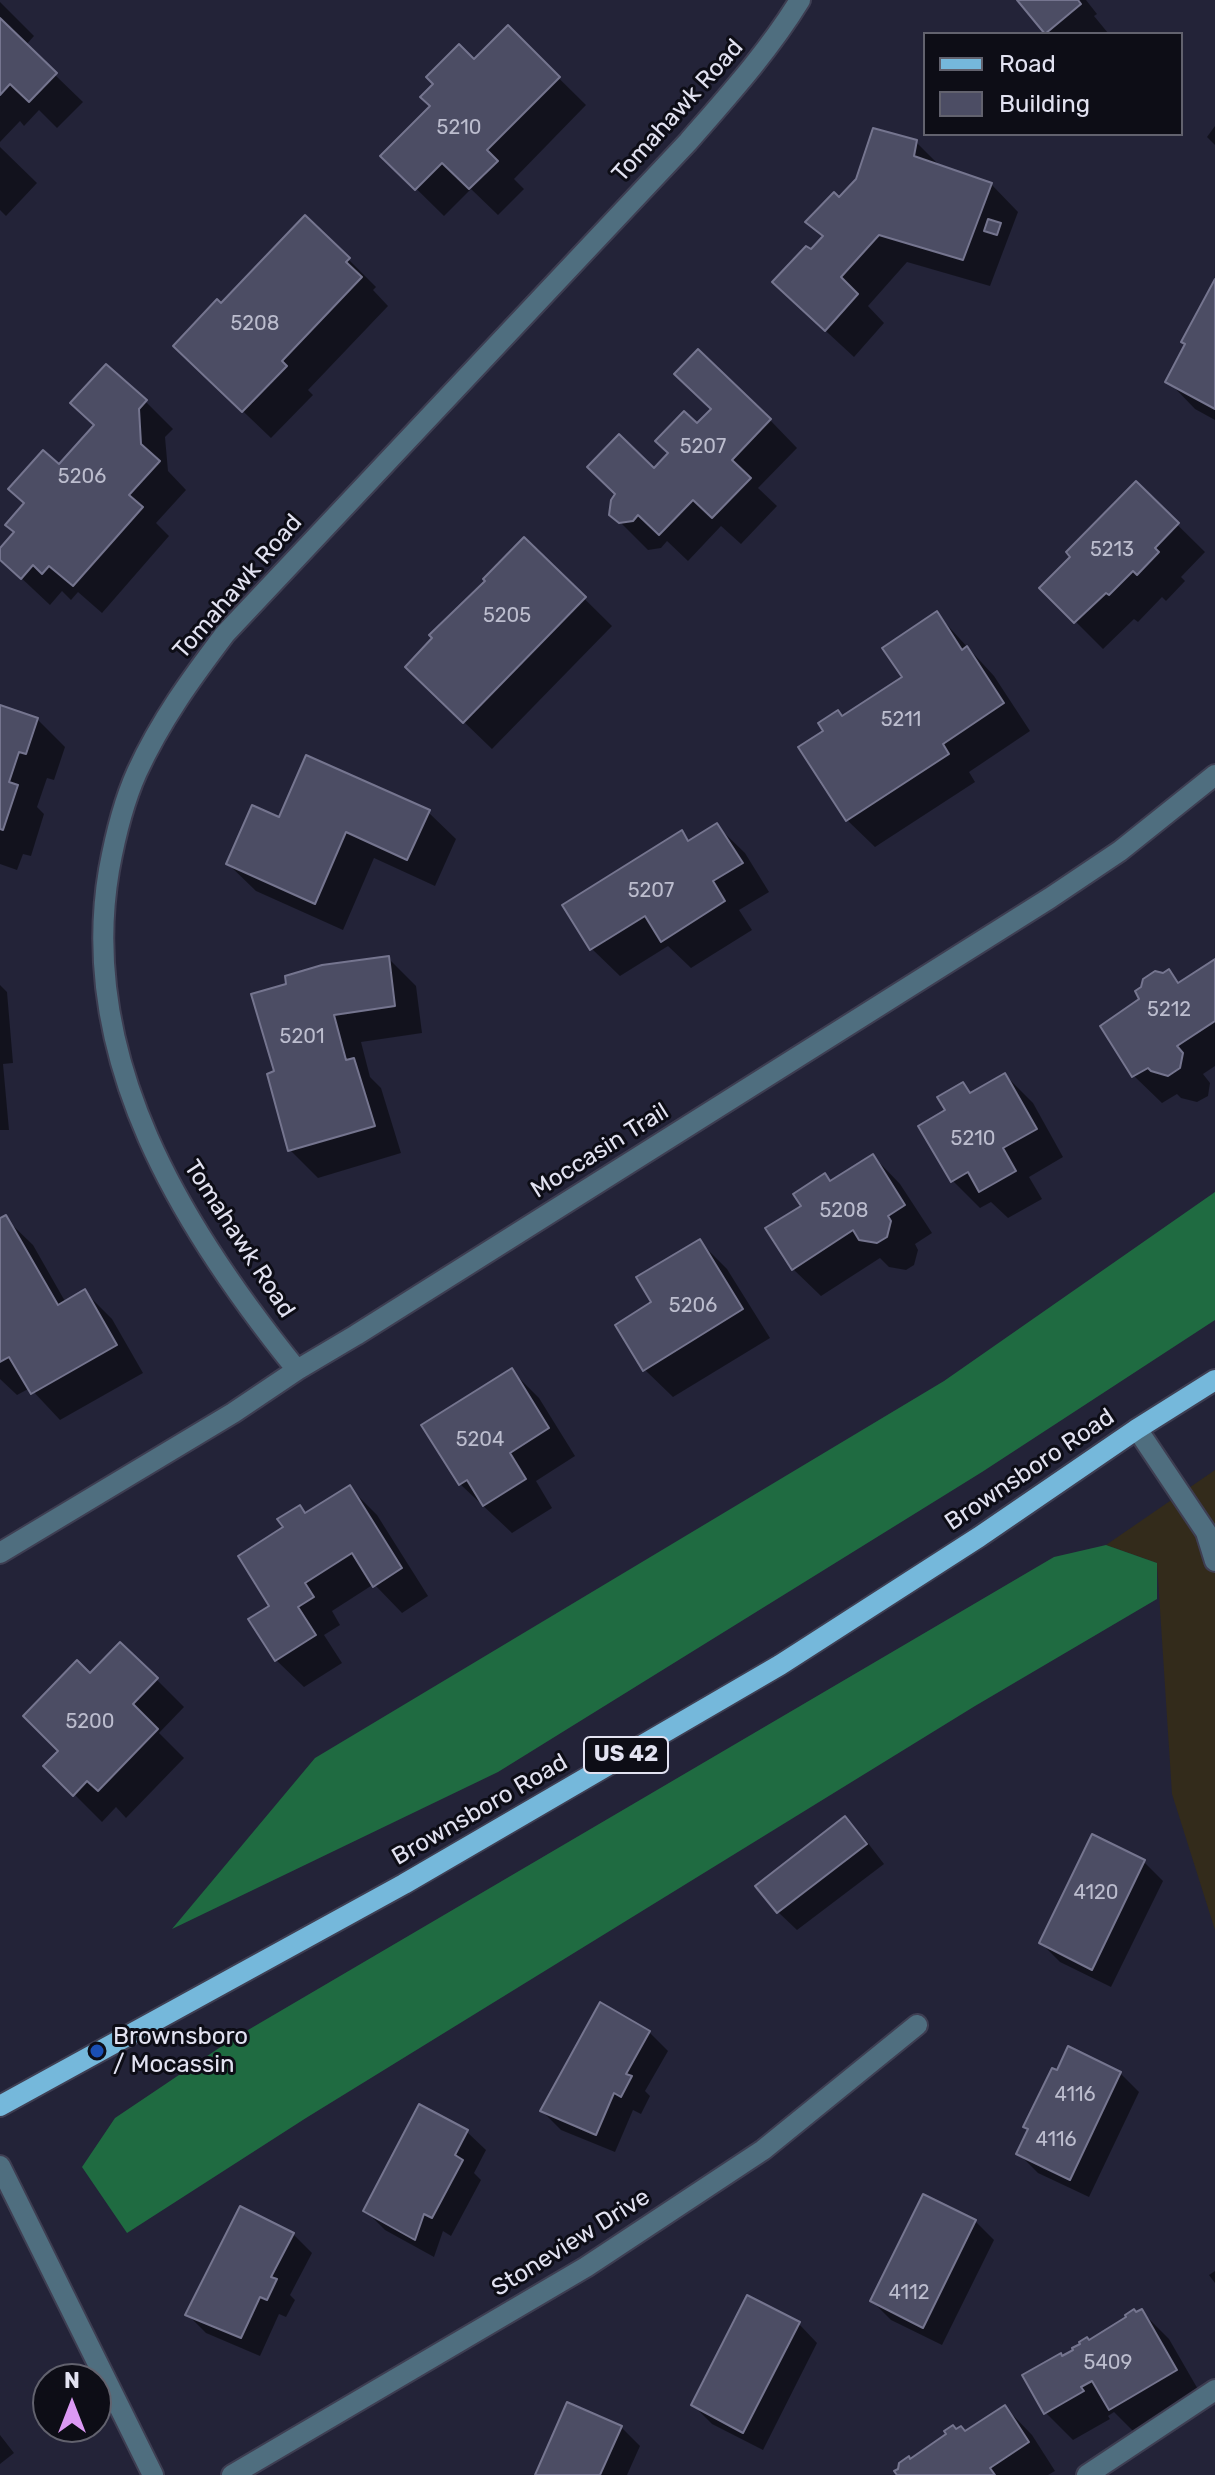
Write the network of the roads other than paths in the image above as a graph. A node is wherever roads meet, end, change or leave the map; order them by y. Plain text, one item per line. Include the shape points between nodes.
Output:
1 (800, 0) edge
2 (1215, 775) edge
3 (297, 1370) junction
4 (1215, 1380) edge
5 (1137, 1429) junction
6 (0, 1553) edge
7 (1215, 1561) edge
8 (917, 2025) dead end
9 (0, 2106) edge
10 (0, 2166) edge
11 (1215, 2390) edge
12 (153, 2475) edge
13 (232, 2475) edge
14 (1087, 2475) edge

1 - 3 street, Tomahawk Road via 755,65 688,142 225,634 174,703 123,810 103,926 106,994 125,1081 169,1180 258,1323
2 - 3 street, Moccasin Trail via 1120,851 1050,898
3 - 6 street, Moccasin Trail
4 - 5 main road, Brownsboro Road / US 42
5 - 7 street via 1206,1532
5 - 9 main road, Brownsboro Road / US 42 via 780,1665 404,1884
8 - 13 street, Stoneview Drive via 763,2150 586,2267
10 - 12 street
11 - 14 street

